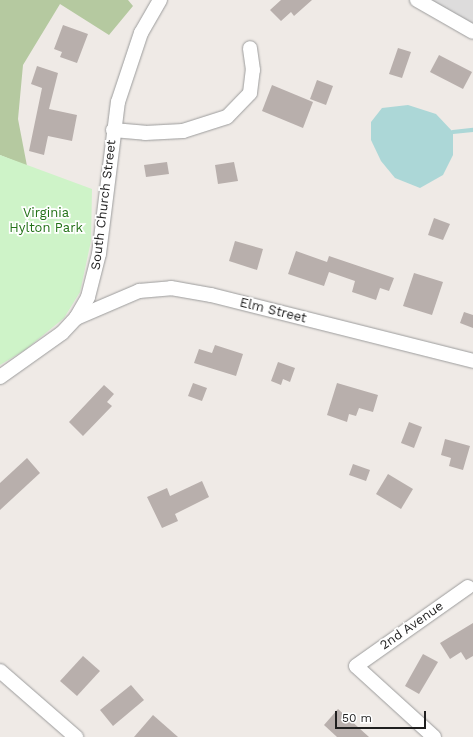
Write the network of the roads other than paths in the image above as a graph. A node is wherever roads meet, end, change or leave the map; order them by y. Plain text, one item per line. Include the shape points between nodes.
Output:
1 (160, 0) edge
2 (417, 0) edge
3 (473, 32) edge
4 (250, 48) dead end
5 (113, 130) junction
6 (76, 318) junction
7 (473, 361) edge
8 (0, 377) edge
9 (468, 587) dead end
10 (0, 671) edge
11 (76, 737) edge
12 (434, 737) edge

1 - 5 street, South Church Street via 129,62
2 - 3 street
4 - 5 street via 253,70 250,93 227,117 183,131 145,133
5 - 6 street, South Church Street via 96,273
6 - 7 street, Elm Street via 139,291 171,288 211,295
6 - 8 street, South Church Street via 51,342
9 - 12 street, 2nd Avenue via 356,666
10 - 11 street

